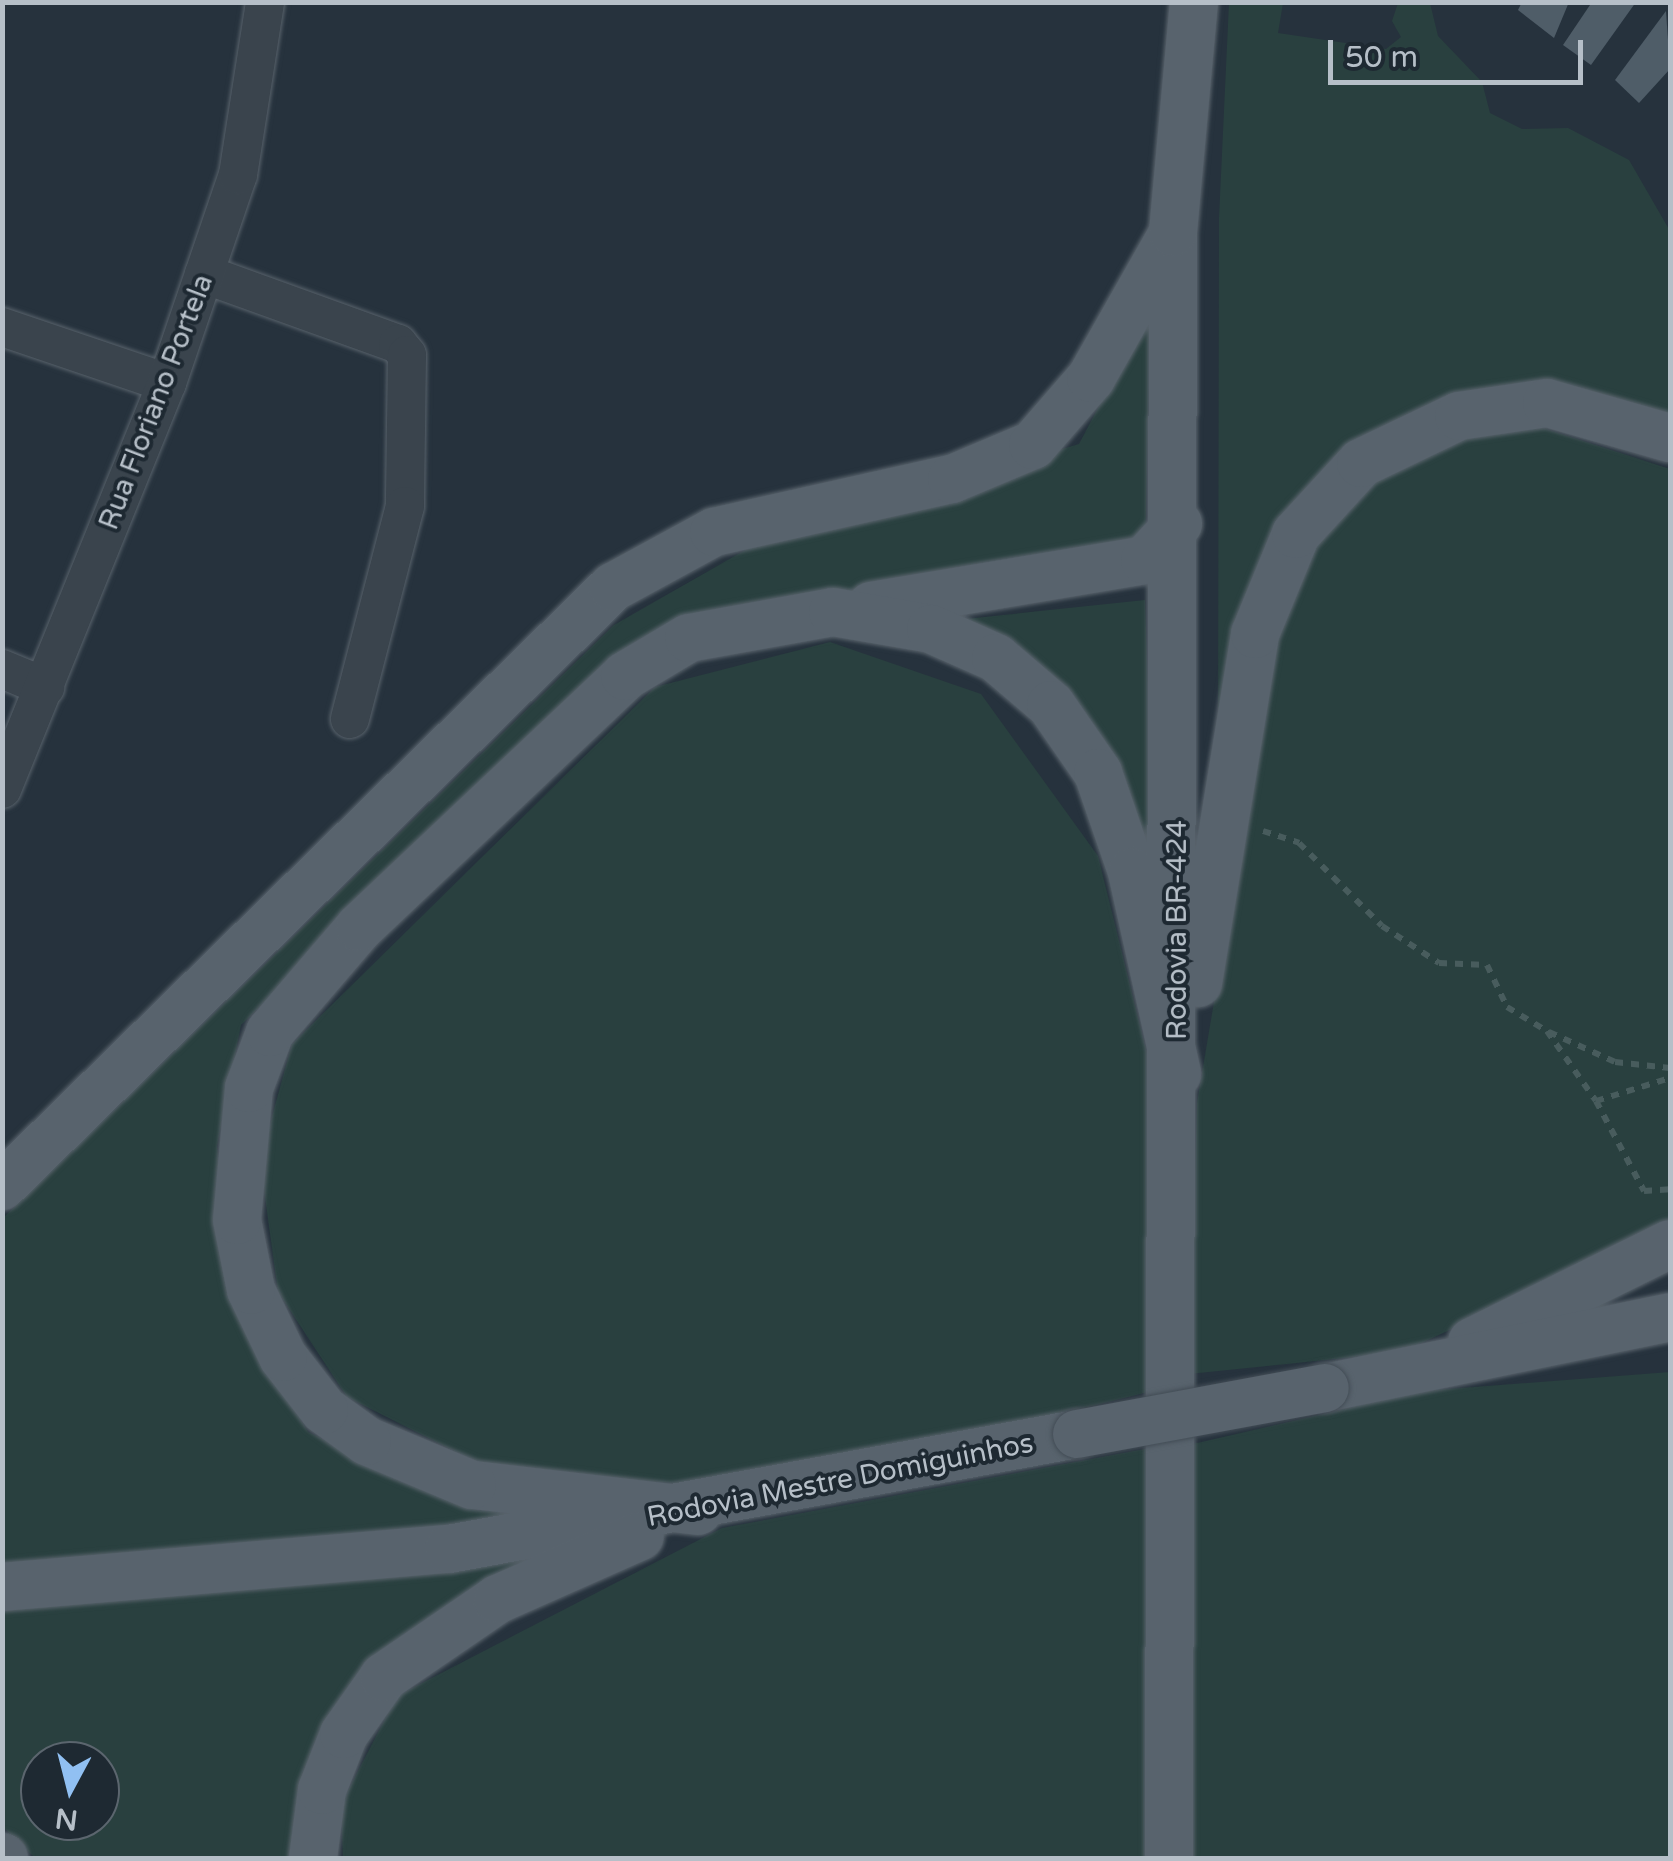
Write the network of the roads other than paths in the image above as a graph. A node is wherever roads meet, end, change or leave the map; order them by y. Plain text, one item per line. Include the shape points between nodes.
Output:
1 (265, 2) edge
2 (1194, 2) edge
3 (1174, 232) junction
4 (204, 274) junction
5 (2, 327) edge
6 (167, 383) junction
7 (1670, 438) edge
8 (1178, 524) junction
9 (833, 612) junction
10 (2, 669) edge
11 (45, 686) junction
12 (350, 719) dead end
13 (2, 789) edge
14 (1177, 1074) junction
15 (2, 1186) edge
16 (1670, 1244) edge
17 (1670, 1318) edge
18 (1670, 1351) edge
19 (1442, 1364) junction
20 (698, 1510) junction
21 (2, 1587) edge
22 (312, 1858) edge
23 (1170, 1858) edge

1 - 4 street, Rua Floriano Portela via 256,94
2 - 3 main road, Rodovia BR-424
3 - 8 main road, Rodovia BR-424
3 - 15 main road via 1091,378 1034,446 952,479 714,532 612,587
4 - 6 street, Rua Floriano Portela
4 - 12 street via 398,344 407,355 405,506
5 - 6 street
6 - 11 street, Rua Floriano Portela
7 - 14 main road via 1547,403 1459,416 1361,464 1296,534 1255,634
8 - 9 main road via 1145,560
8 - 14 main road, Rodovia BR-424
9 - 14 main road via 931,629 996,658 1051,706 1098,773
9 - 20 main road via 690,638 625,676 304,989 270,1032 239,1152 237,1220 250,1290 282,1356 324,1410 367,1441 472,1485
10 - 11 street
11 - 13 street, Rua Floriano Portela
14 - 23 main road, Rodovia BR-424
16 - 19 main road via 1489,1330
17 - 19 main road, Rodovia Mestre Domiguinhos
18 - 19 main road
19 - 20 main road, Rodovia Mestre Domiguinhos, bridge
20 - 21 main road, Rodovia Mestre Domiguinhos via 448,1549
20 - 22 main road via 498,1599 384,1677 327,1776

